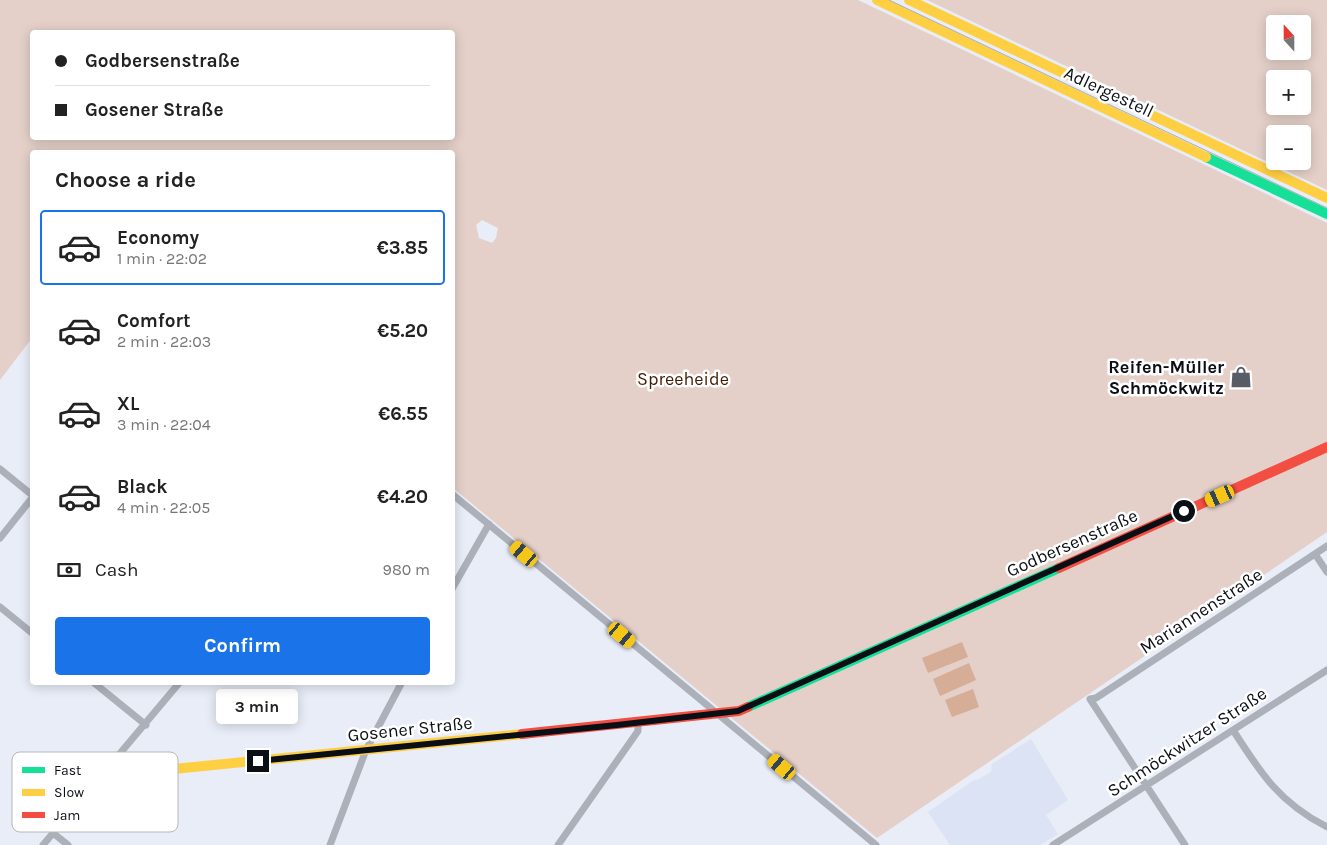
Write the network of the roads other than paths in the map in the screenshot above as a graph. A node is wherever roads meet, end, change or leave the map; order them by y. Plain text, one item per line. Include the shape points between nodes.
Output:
1 (878, 0) edge
2 (909, 0) edge
3 (1327, 198) edge
4 (1327, 214) edge
5 (1327, 447) edge
6 (0, 470) edge
7 (30, 494) edge
8 (455, 496) edge
9 (30, 499) edge
10 (489, 524) junction
11 (0, 538) edge
12 (1327, 546) edge
13 (1315, 554) junction
14 (1327, 572) edge
15 (455, 584) edge
16 (0, 607) edge
17 (30, 632) edge
18 (1327, 670) edge
19 (98, 685) edge
20 (178, 685) edge
21 (400, 685) edge
22 (720, 715) junction
23 (638, 723) junction
24 (146, 724) junction
25 (1233, 730) junction
26 (366, 750) junction
27 (122, 752) edge
28 (178, 769) edge
29 (1148, 790) junction
30 (1327, 827) edge
31 (53, 833) joint
32 (1065, 842) edge
33 (43, 845) edge
34 (68, 845) edge
35 (330, 845) edge
36 (558, 845) edge
37 (876, 845) edge
38 (1053, 845) edge
39 (1185, 845) edge

1 - 4 street, Adlergestell
2 - 3 street, Adlergestell
5 - 22 street, Godbersenstraße via 746,708
6 - 7 street
8 - 10 street
9 - 11 street
10 - 15 street
10 - 22 street
12 - 13 street, Mariannenstraße
13 - 14 street
13 - 29 street, Mariannenstraße via 1090,699
16 - 17 street
18 - 25 street, Schmöckwitzer Straße
19 - 24 street
20 - 24 street
21 - 26 street
22 - 23 street, Gosener Straße
22 - 37 street
23 - 26 street, Gosener Straße
23 - 36 street via 638,731
24 - 27 street
25 - 29 street, Schmöckwitzer Straße
25 - 30 street via 1284,799
26 - 28 street, Gosener Straße
26 - 35 street
29 - 32 street, Schmöckwitzer Straße
29 - 39 street
31 - 33 street
31 - 34 street
32 - 38 street, Schmöckwitzer Straße

